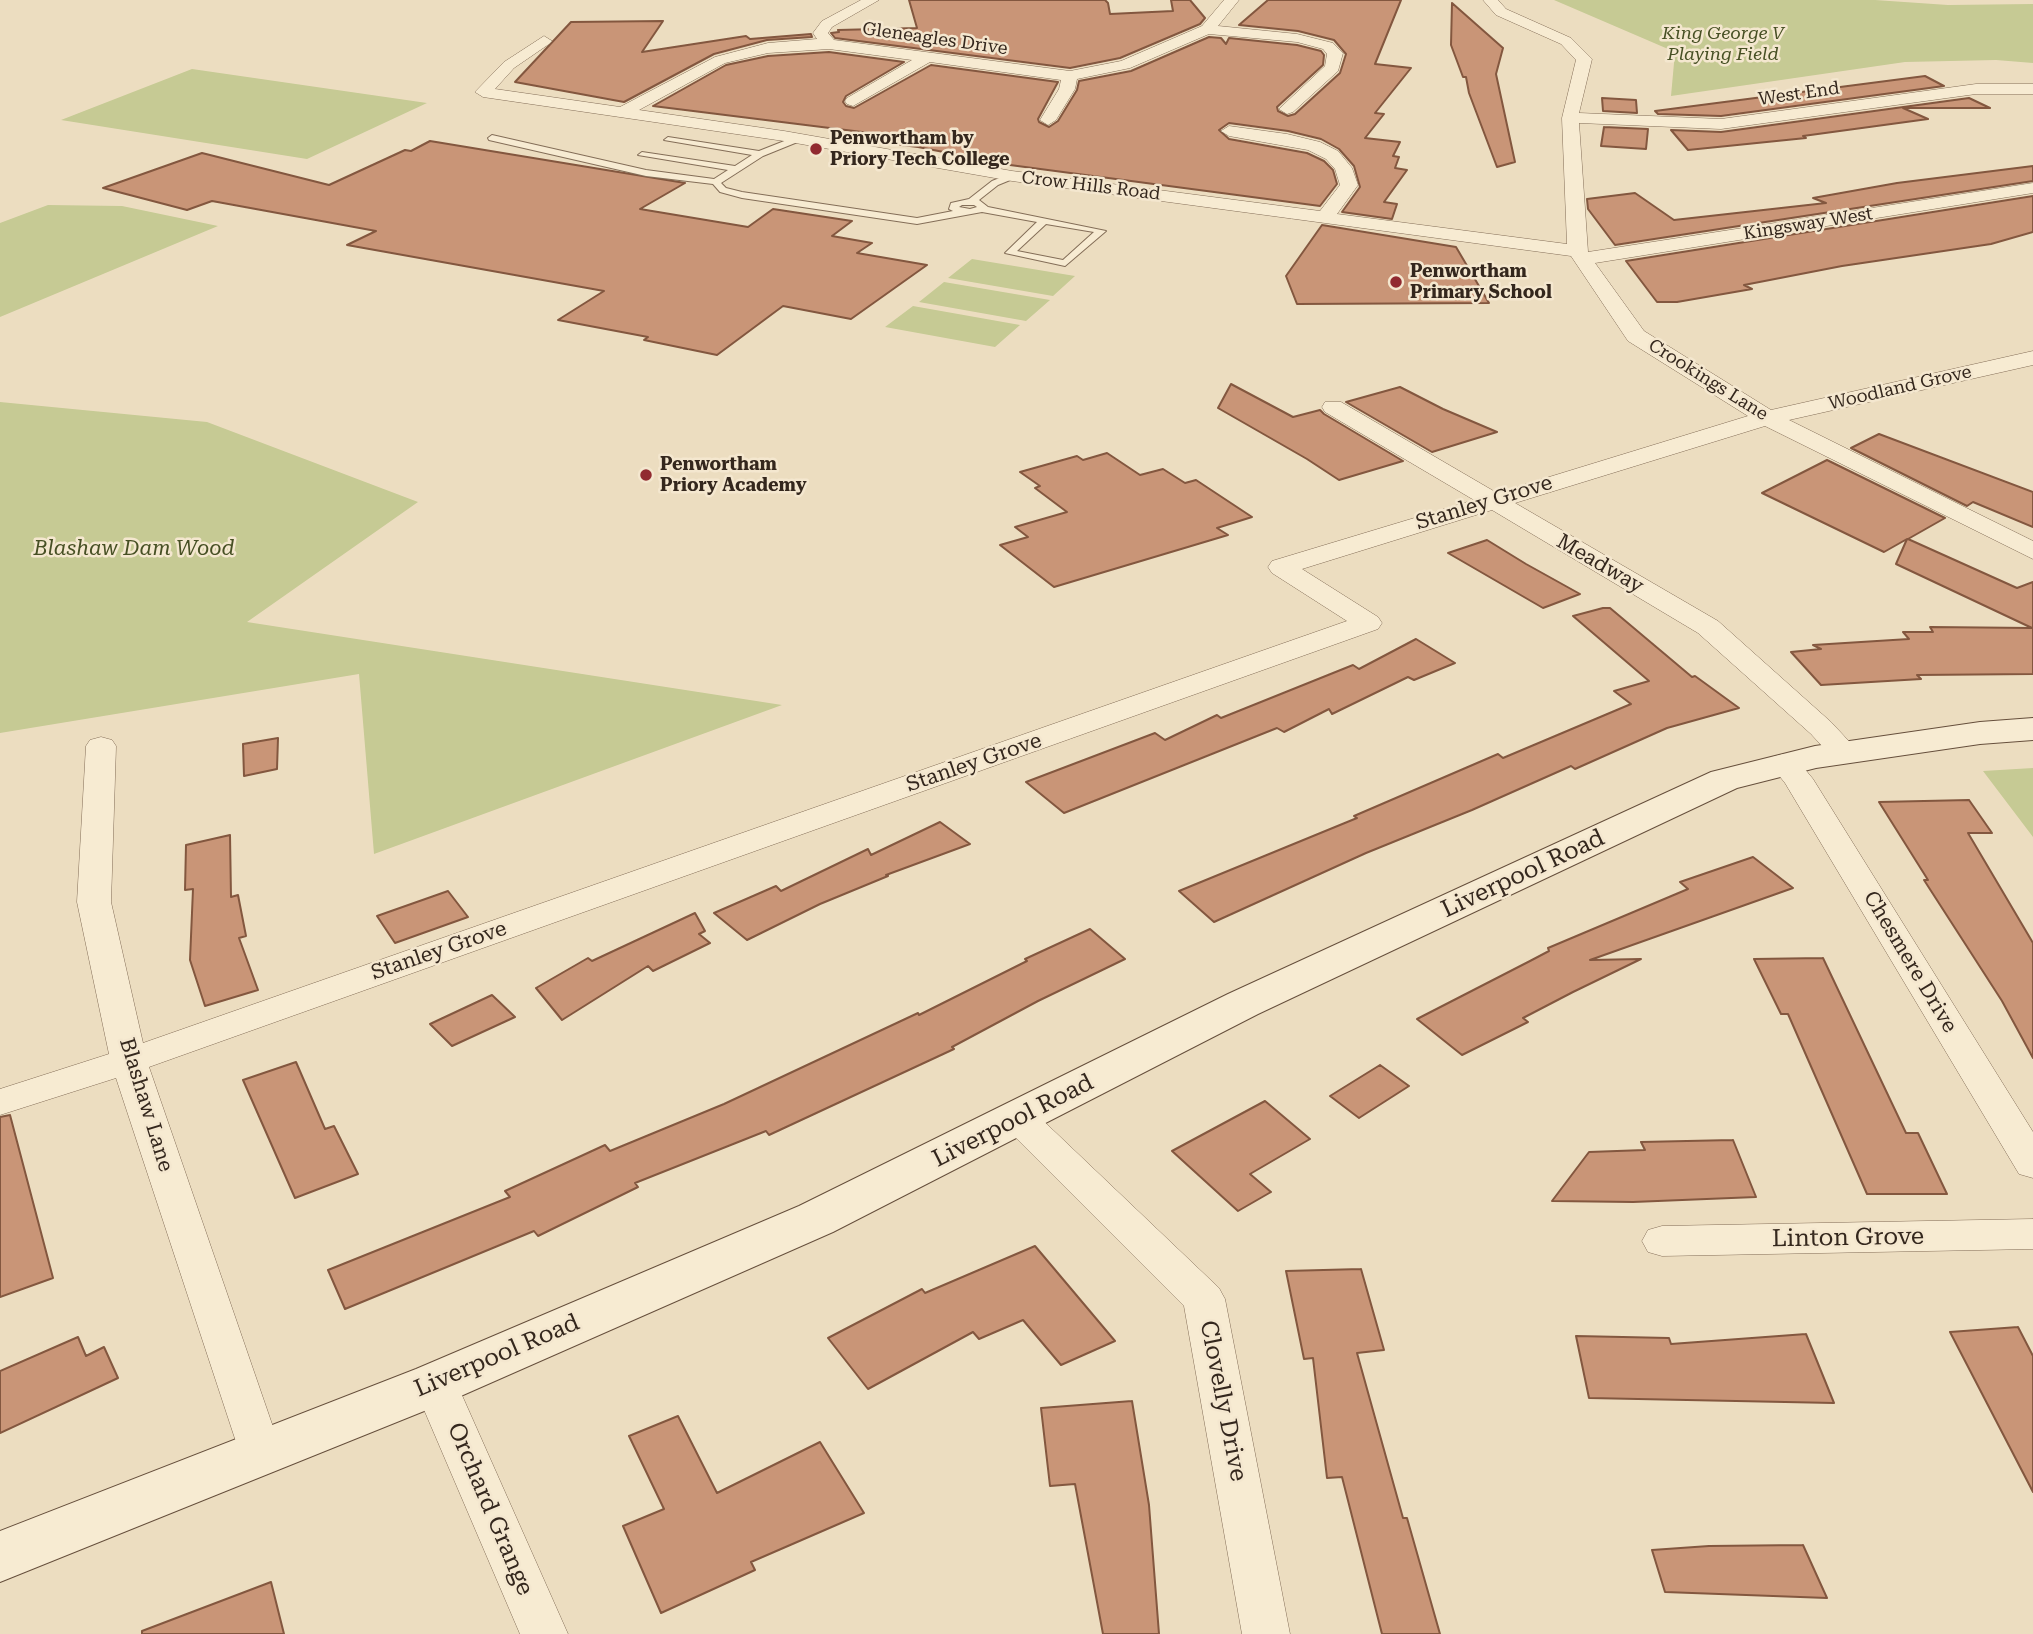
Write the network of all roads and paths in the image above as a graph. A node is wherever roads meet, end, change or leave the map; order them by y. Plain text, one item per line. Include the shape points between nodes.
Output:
1 (872, 0) edge
2 (1232, 0) edge
3 (1490, 0) edge
4 (1208, 29) junction
5 (543, 43) dead end
6 (829, 44) junction
7 (926, 58) junction
8 (1070, 76) junction
9 (2033, 89) edge
10 (850, 95) dead end
11 (1321, 101) dead end
12 (625, 111) junction
13 (1570, 118) junction
14 (1049, 121) dead end
15 (1229, 131) dead end
16 (492, 138) dead end
17 (797, 139) junction
18 (668, 140) dead end
19 (760, 154) junction
20 (642, 155) dead end
21 (736, 169) junction
22 (1012, 176) junction
23 (716, 182) junction
24 (2033, 188) edge
25 (971, 202) junction
26 (983, 209) junction
27 (965, 212) junction
28 (1325, 217) junction
29 (1043, 221) junction
30 (1580, 255) junction
31 (2033, 358) edge
32 (1333, 407) dead end
33 (1767, 418) junction
34 (1492, 500) junction
35 (2033, 551) edge
36 (2033, 729) edge
37 (101, 746) dead end
38 (1844, 752) junction
39 (1784, 763) junction
40 (129, 1061) junction
41 (0, 1102) edge
42 (1019, 1119) junction
43 (2033, 1164) edge
44 (2033, 1234) edge
45 (1662, 1241) dead end
46 (435, 1384) junction
47 (260, 1453) junction
48 (0, 1556) edge
49 (544, 1634) edge
50 (1266, 1634) edge

1 - 6 street via 827,24 820,33
2 - 4 street, Gleneagles Drive
3 - 13 street via 1501,12 1566,41 1584,59
4 - 8 street, Gleneagles Drive via 1125,65
4 - 11 street via 1297,38 1328,46 1335,53 1332,68 1293,104
5 - 12 street, Crow Hills Road via 509,65 482,92
6 - 7 street, Gleneagles Drive
6 - 12 street, Gleneagles Drive via 768,48 720,60
7 - 8 street, Gleneagles Drive
7 - 10 street via 868,92
8 - 14 street
9 - 13 street, West End via 1983,88 1721,124
12 - 17 street, Crow Hills Road
13 - 30 street
15 - 28 street via 1264,129 1332,155 1349,185
16 - 23 lane via 646,173
17 - 19 lane
17 - 22 street, Crow Hills Road
18 - 19 lane
19 - 21 lane
20 - 21 lane
21 - 23 lane
22 - 25 lane
22 - 28 street, Crow Hills Road
23 - 27 lane via 723,190 742,195 917,221
24 - 30 street, Kingsway West
25 - 26 lane via 983,204
25 - 27 lane via 953,207
26 - 27 lane
26 - 29 lane
28 - 30 street, Crow Hills Road
29 - 29 lane via 1066,225 1101,231 1065,263 1010,253
30 - 33 street, Crookings Lane via 1636,336
31 - 33 street, Woodland Grove
32 - 34 street, Meadway
33 - 34 street, Stanley Grove
33 - 35 street, Crookings Lane
34 - 38 street, Meadway via 1708,627
34 - 40 street, Stanley Grove via 1281,567 1368,623
36 - 38 street, Liverpool Road
37 - 40 street, Blashaw Lane via 94,902
38 - 39 street, Liverpool Road
39 - 42 street, Liverpool Road via 1712,786 1243,1004
39 - 43 street, Chesmere Drive
40 - 41 street, Stanley Grove
40 - 47 street, Blashaw Lane
42 - 46 street, Liverpool Road via 816,1219
42 - 50 street, Clovelly Drive via 1204,1298
44 - 45 street, Linton Grove
46 - 47 street, Liverpool Road
46 - 49 street, Orchard Grange
47 - 48 street, Liverpool Road

